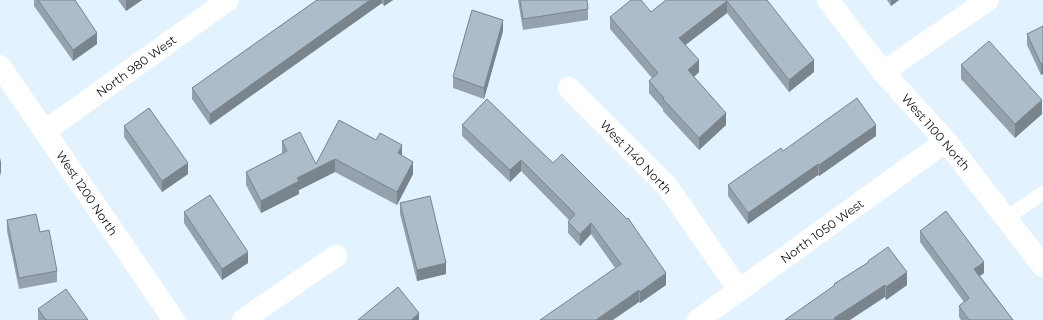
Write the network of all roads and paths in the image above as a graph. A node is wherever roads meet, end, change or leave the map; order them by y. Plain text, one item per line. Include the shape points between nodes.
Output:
1 (228, 0) edge
2 (828, 0) edge
3 (988, 0) edge
4 (0, 66) edge
5 (883, 72) junction
6 (569, 88) dead end
7 (45, 131) junction
8 (946, 141) junction
9 (1043, 193) edge
10 (1006, 218) junction
11 (336, 256) dead end
12 (1043, 266) edge
13 (739, 290) junction
14 (174, 320) edge
15 (243, 320) edge
16 (698, 320) edge

1 - 7 street, North 980 West
2 - 5 street, West 1100 North
3 - 5 street
4 - 7 street, West 1200 North
5 - 8 street, West 1100 North
6 - 13 street, West 1140 North via 667,186
7 - 14 street, West 1200 North
8 - 10 street, West 1100 North
8 - 13 street, North 1050 West
9 - 10 lane
10 - 12 street, West 1100 North
11 - 15 street
13 - 16 street, North 1050 West

